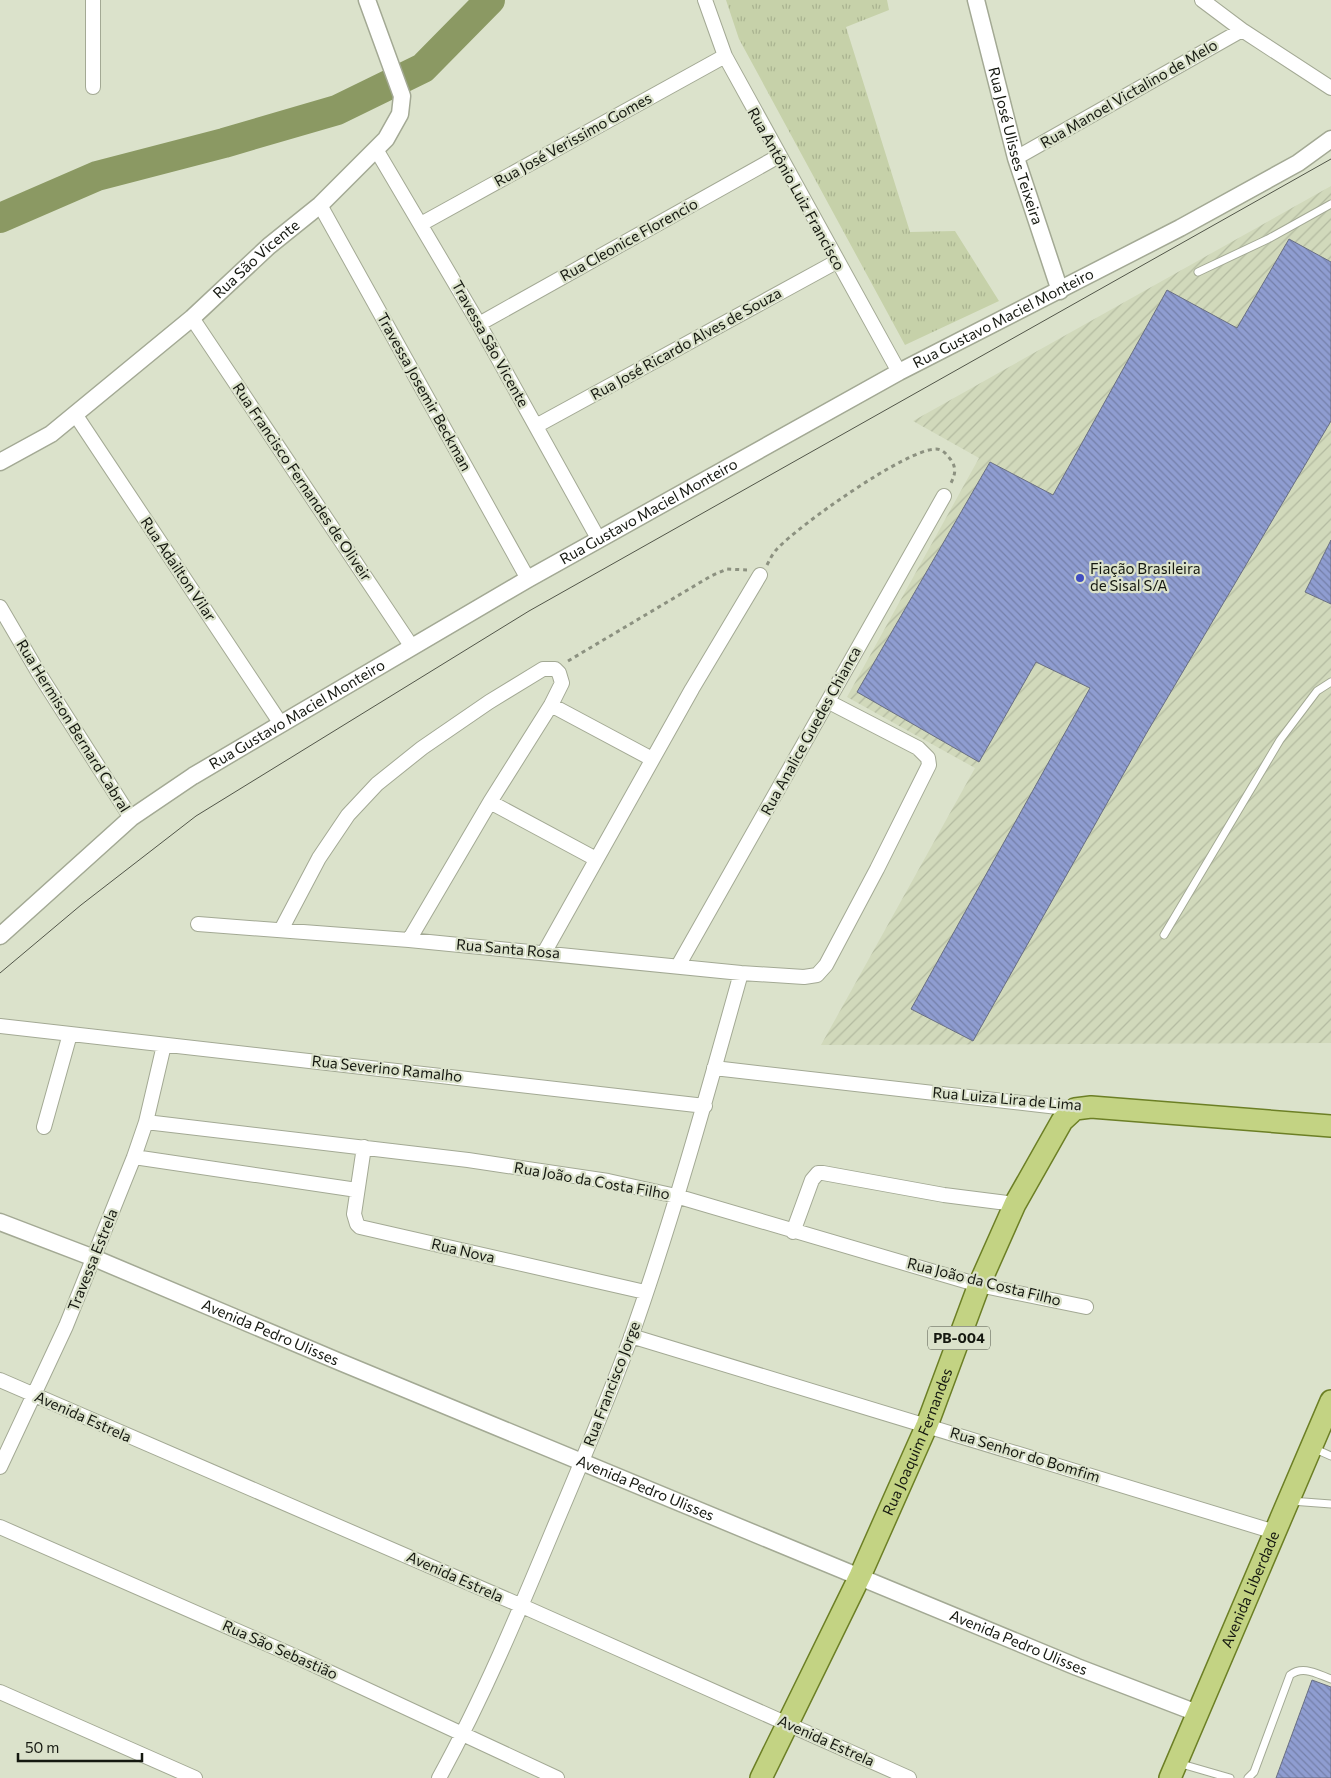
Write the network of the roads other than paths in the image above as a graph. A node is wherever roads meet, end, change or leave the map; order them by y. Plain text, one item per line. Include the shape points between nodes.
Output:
1 (93, 0) edge
2 (367, 0) edge
3 (705, 0) edge
4 (976, 0) edge
5 (1202, 0) edge
6 (1242, 30) junction
7 (724, 56) junction
8 (92, 87) dead end
9 (1331, 88) edge
10 (1331, 139) edge
11 (376, 150) junction
12 (779, 156) junction
13 (1016, 158) junction
14 (320, 204) junction
15 (1331, 204) edge
16 (421, 224) junction
17 (836, 262) junction
18 (1198, 272) dead end
19 (1060, 291) junction
20 (192, 318) junction
21 (479, 324) junction
22 (898, 372) junction
23 (75, 414) junction
24 (536, 426) junction
25 (0, 462) edge
26 (944, 496) road end
27 (599, 540) junction
28 (760, 575) road end
29 (528, 579) junction
30 (0, 607) edge
31 (412, 647) junction
32 (1331, 682) edge
33 (829, 702) junction
34 (551, 706) junction
35 (280, 724) junction
36 (652, 759) junction
37 (490, 802) junction
38 (131, 818) junction
39 (596, 859) junction
40 (198, 924) dead end
41 (281, 930) junction
42 (1164, 935) dead end
43 (0, 936) edge
44 (409, 940) junction
45 (544, 953) junction
46 (678, 966) junction
47 (741, 973) junction
48 (0, 1026) edge
49 (70, 1034) junction
50 (164, 1045) junction
51 (714, 1068) junction
52 (705, 1106) junction
53 (1075, 1109) junction
54 (146, 1122) junction
55 (1331, 1126) edge
56 (44, 1127) dead end
57 (364, 1147) junction
58 (134, 1157) junction
59 (357, 1190) junction
60 (676, 1196) junction
61 (1015, 1204) junction
62 (0, 1222) edge
63 (793, 1232) junction
64 (94, 1258) junction
65 (979, 1285) junction
66 (645, 1292) junction
67 (1086, 1307) dead end
68 (631, 1336) junction
69 (0, 1380) edge
70 (34, 1396) junction
71 (1331, 1401) edge
72 (927, 1425) junction
73 (1311, 1448) junction
74 (1331, 1456) edge
75 (581, 1462) junction
76 (0, 1467) edge
77 (1288, 1501) junction
78 (1331, 1504) edge
79 (0, 1528) edge
80 (1275, 1532) junction
81 (860, 1576) junction
82 (522, 1606) junction
83 (1331, 1679) edge
84 (0, 1692) edge
85 (1197, 1713) junction
86 (786, 1723) junction
87 (463, 1734) junction
88 (1173, 1770) edge
89 (195, 1778) edge
90 (439, 1778) edge
91 (557, 1778) edge
92 (760, 1778) edge
93 (909, 1778) edge
94 (1230, 1778) edge
95 (1248, 1778) edge

1 - 8 street
2 - 11 street, Rua São Vicente via 402,96 396,125
3 - 7 street, Rua Antônio Luiz Francisco
4 - 13 street, Rua José Ulisses Teixeira
5 - 6 street
6 - 9 street
6 - 13 street, Rua Manoel Victalino de Melo
7 - 12 street, Rua Antônio Luiz Francisco
7 - 16 street, Rua José Verissimo Gomes
10 - 19 street, Rua Gustavo Maciel Monteiro via 1290,167
11 - 14 street, Rua São Vicente
11 - 16 street, Travessa São Vicente
12 - 17 street, Rua Antônio Luiz Francisco
12 - 21 street, Rua Cleonice Florencio
13 - 19 street, Rua José Ulisses Teixeira
14 - 20 street, Rua São Vicente via 269,246
14 - 29 street, Travessa Josemir Beckman
15 - 18 lane via 1276,235
16 - 21 street, Travessa São Vicente
17 - 22 street, Rua Antônio Luiz Francisco
17 - 24 street, Rua José Ricardo Alves de Souza
19 - 22 street, Rua Gustavo Maciel Monteiro
20 - 23 street, Rua São Vicente
20 - 31 street, Rua Francisco Fernandes de Oliveir
21 - 24 street, Travessa São Vicente
22 - 27 street, Rua Gustavo Maciel Monteiro
23 - 25 street, Rua São Vicente via 51,434
23 - 35 street, Rua Adailton Vilar
24 - 27 street, Travessa São Vicente
26 - 33 street, Rua Analice Guedes Chianca
27 - 29 street, Rua Gustavo Maciel Monteiro
28 - 36 street
29 - 31 street, Rua Gustavo Maciel Monteiro
30 - 38 street, Rua Hermison Bernard Cabral
31 - 35 street, Rua Gustavo Maciel Monteiro
32 - 42 lane via 1317,691 1280,740
33 - 46 street, Rua Analice Guedes Chianca
33 - 47 street, Rua Santa Rosa via 918,748 928,758 929,765 826,965 817,975
34 - 36 street
34 - 37 street
34 - 41 street via 562,683 560,673 555,669 543,669 422,748 377,784 348,815 319,858
35 - 38 street, Rua Gustavo Maciel Monteiro
36 - 39 street
37 - 39 street
37 - 44 street
38 - 43 street, Rua Gustavo Maciel Monteiro
39 - 45 street
40 - 41 street, Rua Santa Rosa
41 - 44 street, Rua Santa Rosa
44 - 45 street, Rua Santa Rosa
45 - 46 street, Rua Santa Rosa
46 - 47 street, Rua Santa Rosa
47 - 51 street, Rua Francisco Jorge
48 - 49 street, Rua Severino Ramalho
49 - 50 street, Rua Severino Ramalho
49 - 56 street
50 - 52 street, Rua Severino Ramalho
50 - 54 street, Travessa Estrela
51 - 52 street, Rua Francisco Jorge
51 - 53 street, Rua Luiza Lira de Lima
52 - 60 street, Rua Francisco Jorge
53 - 55 main road, Rua Luiza Lira de Lima via 1101,1107
53 - 61 main road, Rua Joaquim Fernandes / PB-004 via 1062,1122
54 - 57 street, Rua João da Costa Filho
54 - 58 street, Travessa Estrela
57 - 59 street, Rua Nova
57 - 60 street, Rua João da Costa Filho via 608,1181
58 - 59 street
58 - 64 street, Travessa Estrela
59 - 66 street, Rua Nova via 354,1214 360,1227
60 - 63 street, Rua João da Costa Filho
60 - 66 street, Rua Francisco Jorge
61 - 63 street via 944,1195 823,1172 812,1180
61 - 65 main road, Rua Joaquim Fernandes / PB-004
62 - 64 street, Avenida Pedro Ulisses
63 - 65 street, Rua João da Costa Filho
64 - 70 street, Travessa Estrela
64 - 75 street, Avenida Pedro Ulisses
65 - 67 street, Rua João da Costa Filho
65 - 72 main road, Rua Joaquim Fernandes / PB-004
66 - 68 street, Rua Francisco Jorge
68 - 72 street, Rua Senhor do Bomfim
68 - 75 street, Rua Francisco Jorge
69 - 70 street, Avenida Estrela
70 - 76 street, Travessa Estrela
70 - 82 street, Avenida Estrela
71 - 73 main road, Avenida Liberdade
72 - 80 street, Rua Senhor do Bomfim
72 - 81 main road, Rua Joaquim Fernandes / PB-004
73 - 74 lane
73 - 77 main road, Avenida Liberdade
75 - 81 street, Avenida Pedro Ulisses
75 - 82 street, Rua Francisco Jorge
77 - 78 lane
77 - 80 main road, Avenida Liberdade
79 - 87 street, Rua São Sebastião via 281,1650
80 - 85 main road, Avenida Liberdade
81 - 85 street, Avenida Pedro Ulisses via 1077,1667
81 - 86 main road, Rua Joaquim Fernandes / PB-004
82 - 86 street, Avenida Estrela
82 - 87 street, Rua Francisco Jorge
83 - 95 lane via 1304,1669 1290,1675 1254,1772
84 - 89 street
85 - 88 main road, Avenida Liberdade
86 - 92 main road, Rua Joaquim Fernandes / PB-004
86 - 93 street, Avenida Estrela
87 - 90 street, Rua Francisco Jorge
87 - 91 street, Rua São Sebastião
88 - 94 lane

